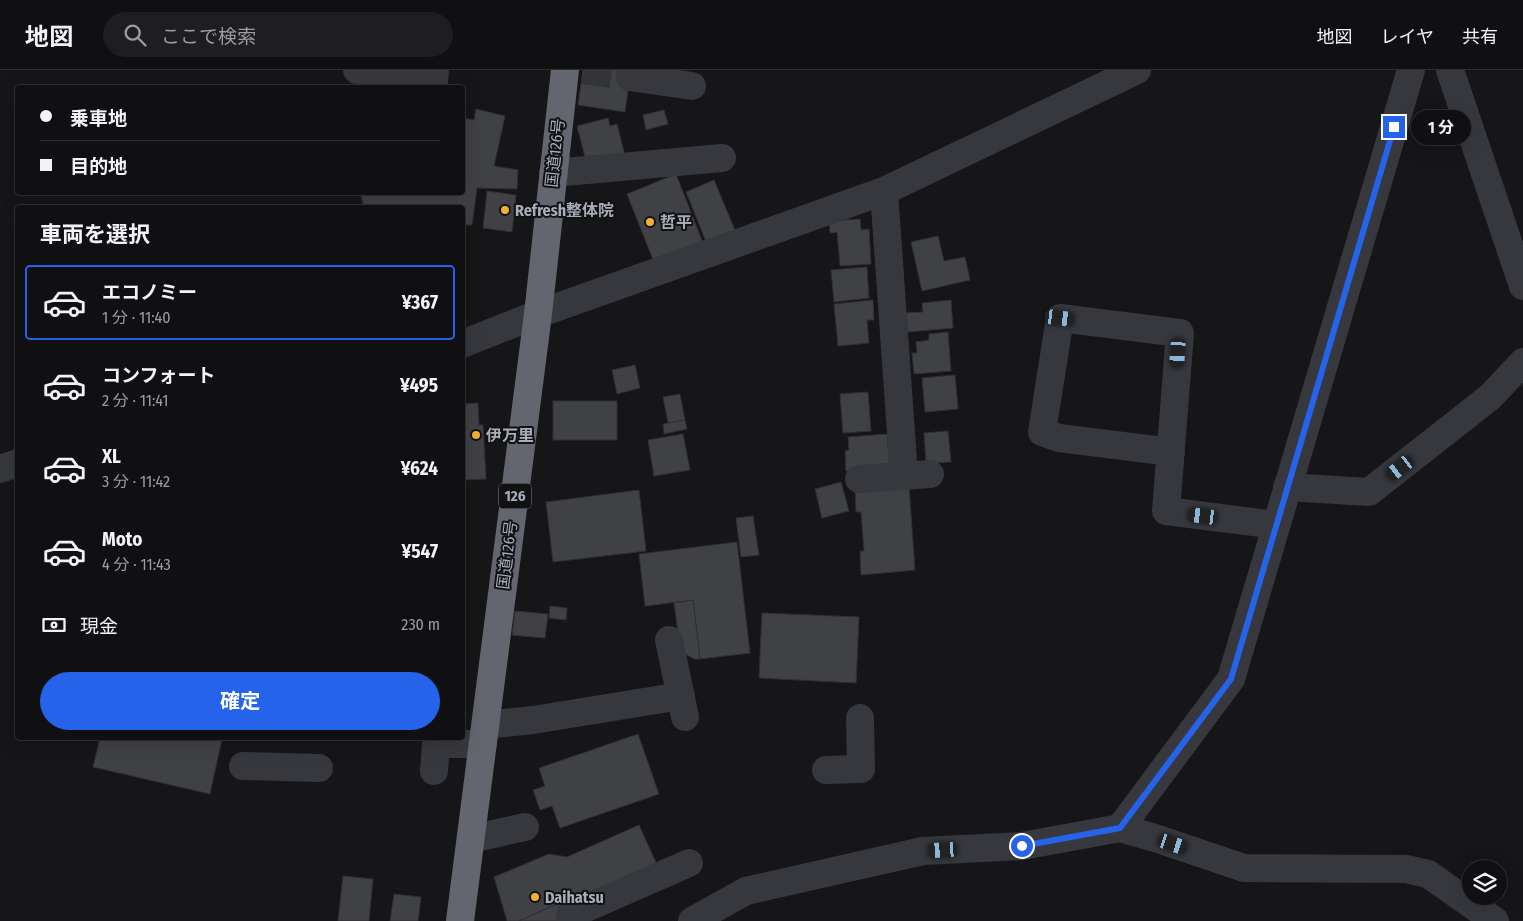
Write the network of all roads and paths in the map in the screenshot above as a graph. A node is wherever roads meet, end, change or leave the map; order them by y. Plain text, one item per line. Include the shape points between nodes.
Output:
1 (357, 70) edge
2 (435, 70) edge
3 (565, 70) edge
4 (1137, 70) edge
5 (1411, 70) edge
6 (1450, 70) edge
7 (630, 77) tunnel mouth
8 (692, 86) dead end
9 (722, 158) dead end
10 (554, 173) junction
11 (884, 191) junction
12 (1523, 286) edge
13 (538, 314) junction
14 (465, 343) edge
15 (1523, 362) edge
16 (1171, 452) junction
17 (15, 465) edge
18 (0, 469) edge
19 (859, 479) dead end
20 (1287, 487) junction
21 (1276, 525) junction
22 (669, 640) dead end
23 (860, 718) dead end
24 (484, 734) junction
25 (465, 738) edge
26 (455, 740) edge
27 (244, 766) dead end
28 (319, 768) dead end
29 (434, 770) dead end
30 (826, 770) dead end
31 (524, 827) dead end
32 (1120, 828) junction
33 (471, 839) junction
34 (689, 863) dead end
35 (570, 915) dead end
36 (460, 921) edge
37 (692, 921) edge
38 (1495, 921) edge

1 - 2 street via 434,82
3 - 10 highway, 国道126号 / 126
4 - 11 street
5 - 20 street
6 - 12 street
7 - 8 street
9 - 10 street
10 - 13 highway, 国道126号 / 126
11 - 13 street
11 - 19 street via 917,475
13 - 14 street
13 - 24 highway, 国道126号 / 126
15 - 20 street via 1490,397 1370,492
16 - 16 street via 1180,333 1060,318 1042,432 1059,438
16 - 21 street via 1166,511
17 - 18 street
20 - 21 street
21 - 32 street via 1231,679
22 - 24 street via 683,706 533,720
23 - 30 street via 861,769
24 - 25 street
24 - 33 highway, 国道126号 / 126
26 - 29 street via 436,744
27 - 28 street
31 - 33 street
32 - 37 street via 1022,846 923,851 746,891
32 - 38 street via 1244,868 1406,868 1428,874
33 - 36 highway, 国道126号 / 126
34 - 35 street

